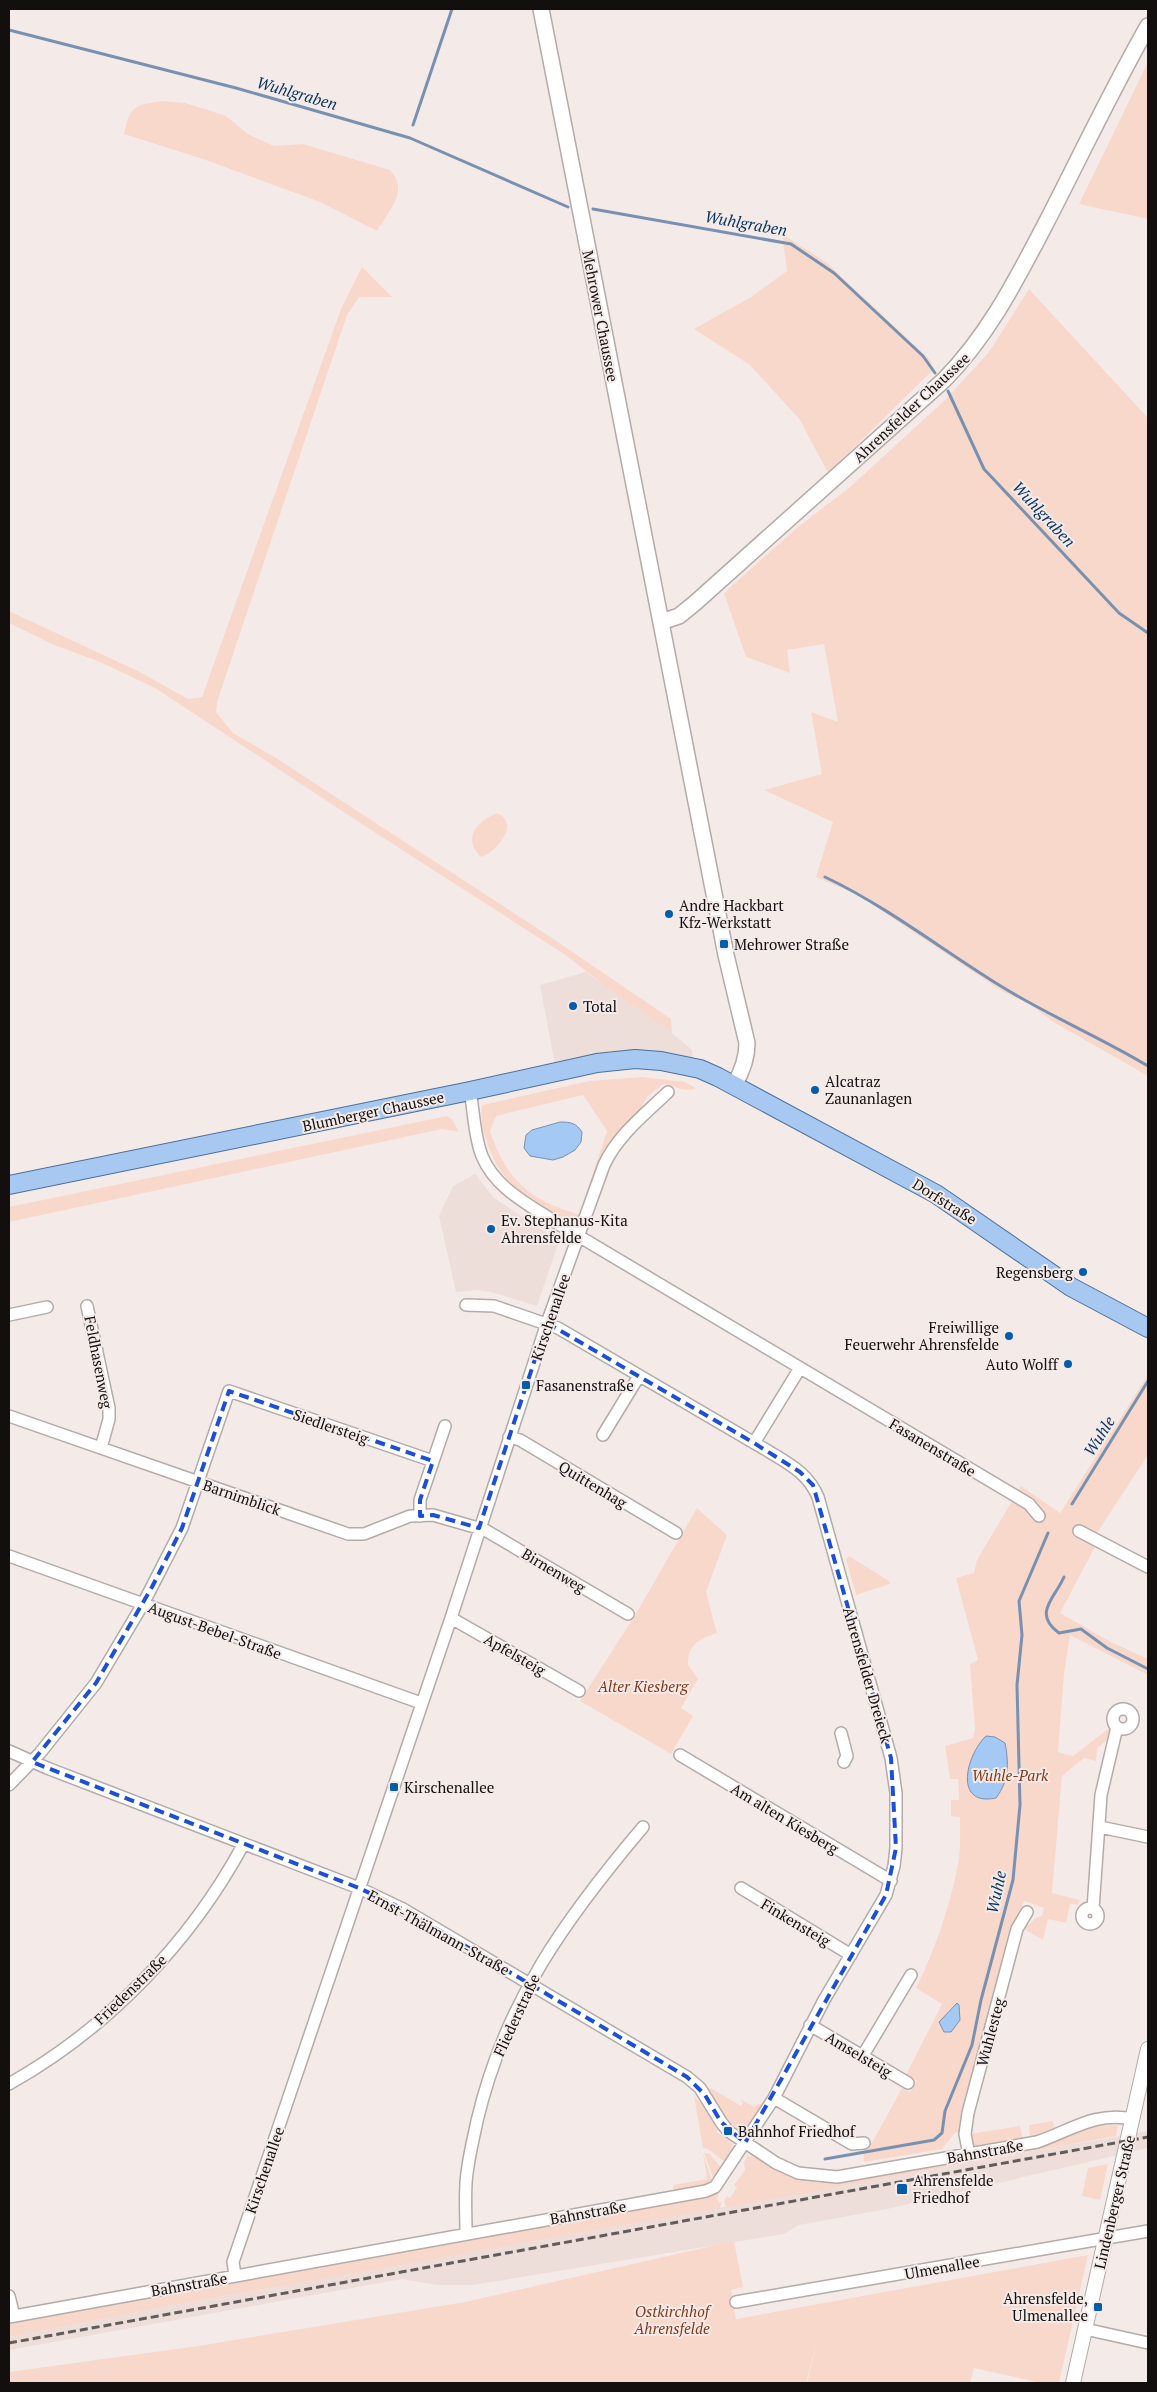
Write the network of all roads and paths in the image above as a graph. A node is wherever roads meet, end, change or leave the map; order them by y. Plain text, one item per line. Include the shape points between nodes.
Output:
1 (541, 9) edge
2 (1148, 26) edge
3 (661, 622) junction
4 (734, 1085) junction
5 (470, 1091) junction
6 (668, 1092) dead end
7 (9, 1185) edge
8 (579, 1236) junction
9 (466, 1305) dead end
10 (87, 1306) dead end
11 (47, 1307) dead end
12 (9, 1315) edge
13 (547, 1323) junction
14 (1148, 1328) edge
15 (800, 1368) junction
16 (639, 1376) junction
17 (9, 1416) edge
18 (445, 1426) dead end
19 (603, 1435) dead end
20 (509, 1437) junction
21 (754, 1443) junction
22 (101, 1448) junction
23 (433, 1461) junction
24 (198, 1482) junction
25 (420, 1516) junction
26 (1039, 1516) dead end
27 (479, 1528) junction
28 (1079, 1531) dead end
29 (676, 1533) dead end
30 (9, 1556) edge
31 (1148, 1566) edge
32 (143, 1604) junction
33 (628, 1614) dead end
34 (451, 1618) junction
35 (579, 1691) dead end
36 (421, 1703) junction
37 (1117, 1727) dead end
38 (841, 1733) dead end
39 (9, 1751) edge
40 (680, 1755) dead end
41 (32, 1762) junction
42 (844, 1762) dead end
43 (9, 1785) edge
44 (1100, 1827) junction
45 (643, 1828) dead end
46 (1148, 1837) edge
47 (243, 1845) junction
48 (891, 1881) junction
49 (358, 1888) junction
50 (741, 1888) dead end
51 (1093, 1909) dead end
52 (1027, 1912) dead end
53 (851, 1955) junction
54 (911, 1974) dead end
55 (530, 1983) junction
56 (810, 2025) junction
57 (1148, 2049) edge
58 (862, 2057) junction
59 (908, 2083) dead end
60 (9, 2084) edge
61 (774, 2098) junction
62 (1133, 2119) junction
63 (745, 2143) junction
64 (864, 2143) dead end
65 (969, 2155) junction
66 (1148, 2231) edge
67 (466, 2233) junction
68 (1106, 2238) junction
69 (235, 2275) junction
70 (9, 2296) edge
71 (736, 2302) dead end
72 (12, 2316) edge
73 (1085, 2329) junction
74 (1148, 2343) edge
75 (1073, 2383) edge

1 - 3 main road, Mehrower Chaussee
2 - 3 main road, Ahrensfelder Chaussee via 1025,262 980,341 944,380 695,604 678,616
3 - 4 main road via 726,955 747,1043 742,1070
4 - 5 main road, Blumberger Chaussee via 700,1069 635,1059 597,1063
4 - 14 main road, Dorfstraße via 942,1197 1071,1287
5 - 7 main road, Blumberger Chaussee
5 - 8 street, Fasanenstraße via 481,1154 494,1176 508,1191
6 - 8 street, Kirschenallee via 612,1148
8 - 13 street, Kirschenallee
8 - 15 street, Fasanenstraße
9 - 13 street, Ahrensfelder Dreieck via 494,1306
10 - 22 street, Feldhasenweg via 109,1408
11 - 12 street
13 - 16 street, Ahrensfelder Dreieck
13 - 20 street, Kirschenallee
15 - 21 street
15 - 26 street, Fasanenstraße via 1029,1504
16 - 19 street
16 - 21 street, Ahrensfelder Dreieck
17 - 22 street, Barnimblick
18 - 23 street
20 - 27 street, Kirschenallee
20 - 29 street, Quittenhag via 528,1445
21 - 48 street, Ahrensfelder Dreieck via 806,1476 818,1497 891,1758 896,1793 896,1848
22 - 24 street, Barnimblick
23 - 24 street, Siedlersteig via 229,1391
23 - 25 street via 420,1500
24 - 25 street, Barnimblick via 348,1534 364,1534 410,1516
24 - 32 street via 182,1528
25 - 27 street, Barnimblick via 433,1515
27 - 33 street, Birnenweg
27 - 34 street, Kirschenallee
28 - 31 street
30 - 32 street, August-Bebel-Straße
32 - 36 street, August-Bebel-Straße
32 - 41 street via 96,1683
34 - 35 street, Apfelsteig
34 - 36 street, Kirschenallee
36 - 49 street, Kirschenallee
37 - 44 street via 1102,1791
38 - 42 street via 847,1756
39 - 41 street, Ernst-Thälmann-Straße
40 - 48 street, Am alten Kiesberg
41 - 43 street
41 - 47 street, Ernst-Thälmann-Straße
44 - 46 street
44 - 51 street
45 - 55 street, Fliederstraße via 591,1890
47 - 49 street, Ernst-Thälmann-Straße
47 - 60 street, Friedenstraße via 204,1910 149,1974 54,2056
48 - 53 street, Ahrensfelder Dreieck
49 - 55 street, Ernst-Thälmann-Straße via 403,1909
49 - 69 street, Kirschenallee via 233,2262
50 - 53 street, Finkensteig
52 - 65 street, Wuhlesteg via 1017,1928 968,2113 965,2134
53 - 56 street, Ahrensfelder Dreieck
54 - 58 street
55 - 63 street, Ernst-Thälmann-Straße via 691,2079 705,2095 720,2122
55 - 67 street, Fliederstraße via 509,2022 486,2083 466,2182
56 - 58 street, Amselsteig
56 - 61 street, Ahrensfelder Dreieck
57 - 62 street, Lindenberger Straße
58 - 59 street, Amselsteig
61 - 63 street, Ahrensfelder Dreieck
61 - 64 street via 852,2144
62 - 65 street, Bahnstraße via 1115,2116 1096,2119 1037,2142
62 - 68 street, Lindenberger Straße
63 - 65 street, Bahnstraße via 776,2163 817,2177 837,2177
63 - 67 street, Bahnstraße via 719,2183 706,2191
66 - 68 street, Ulmenallee
67 - 69 street, Bahnstraße
68 - 71 street, Ulmenallee
68 - 73 street, Lindenberger Straße
69 - 72 street, Bahnstraße
70 - 72 street
73 - 74 street
73 - 75 street, Lindenberger Straße

